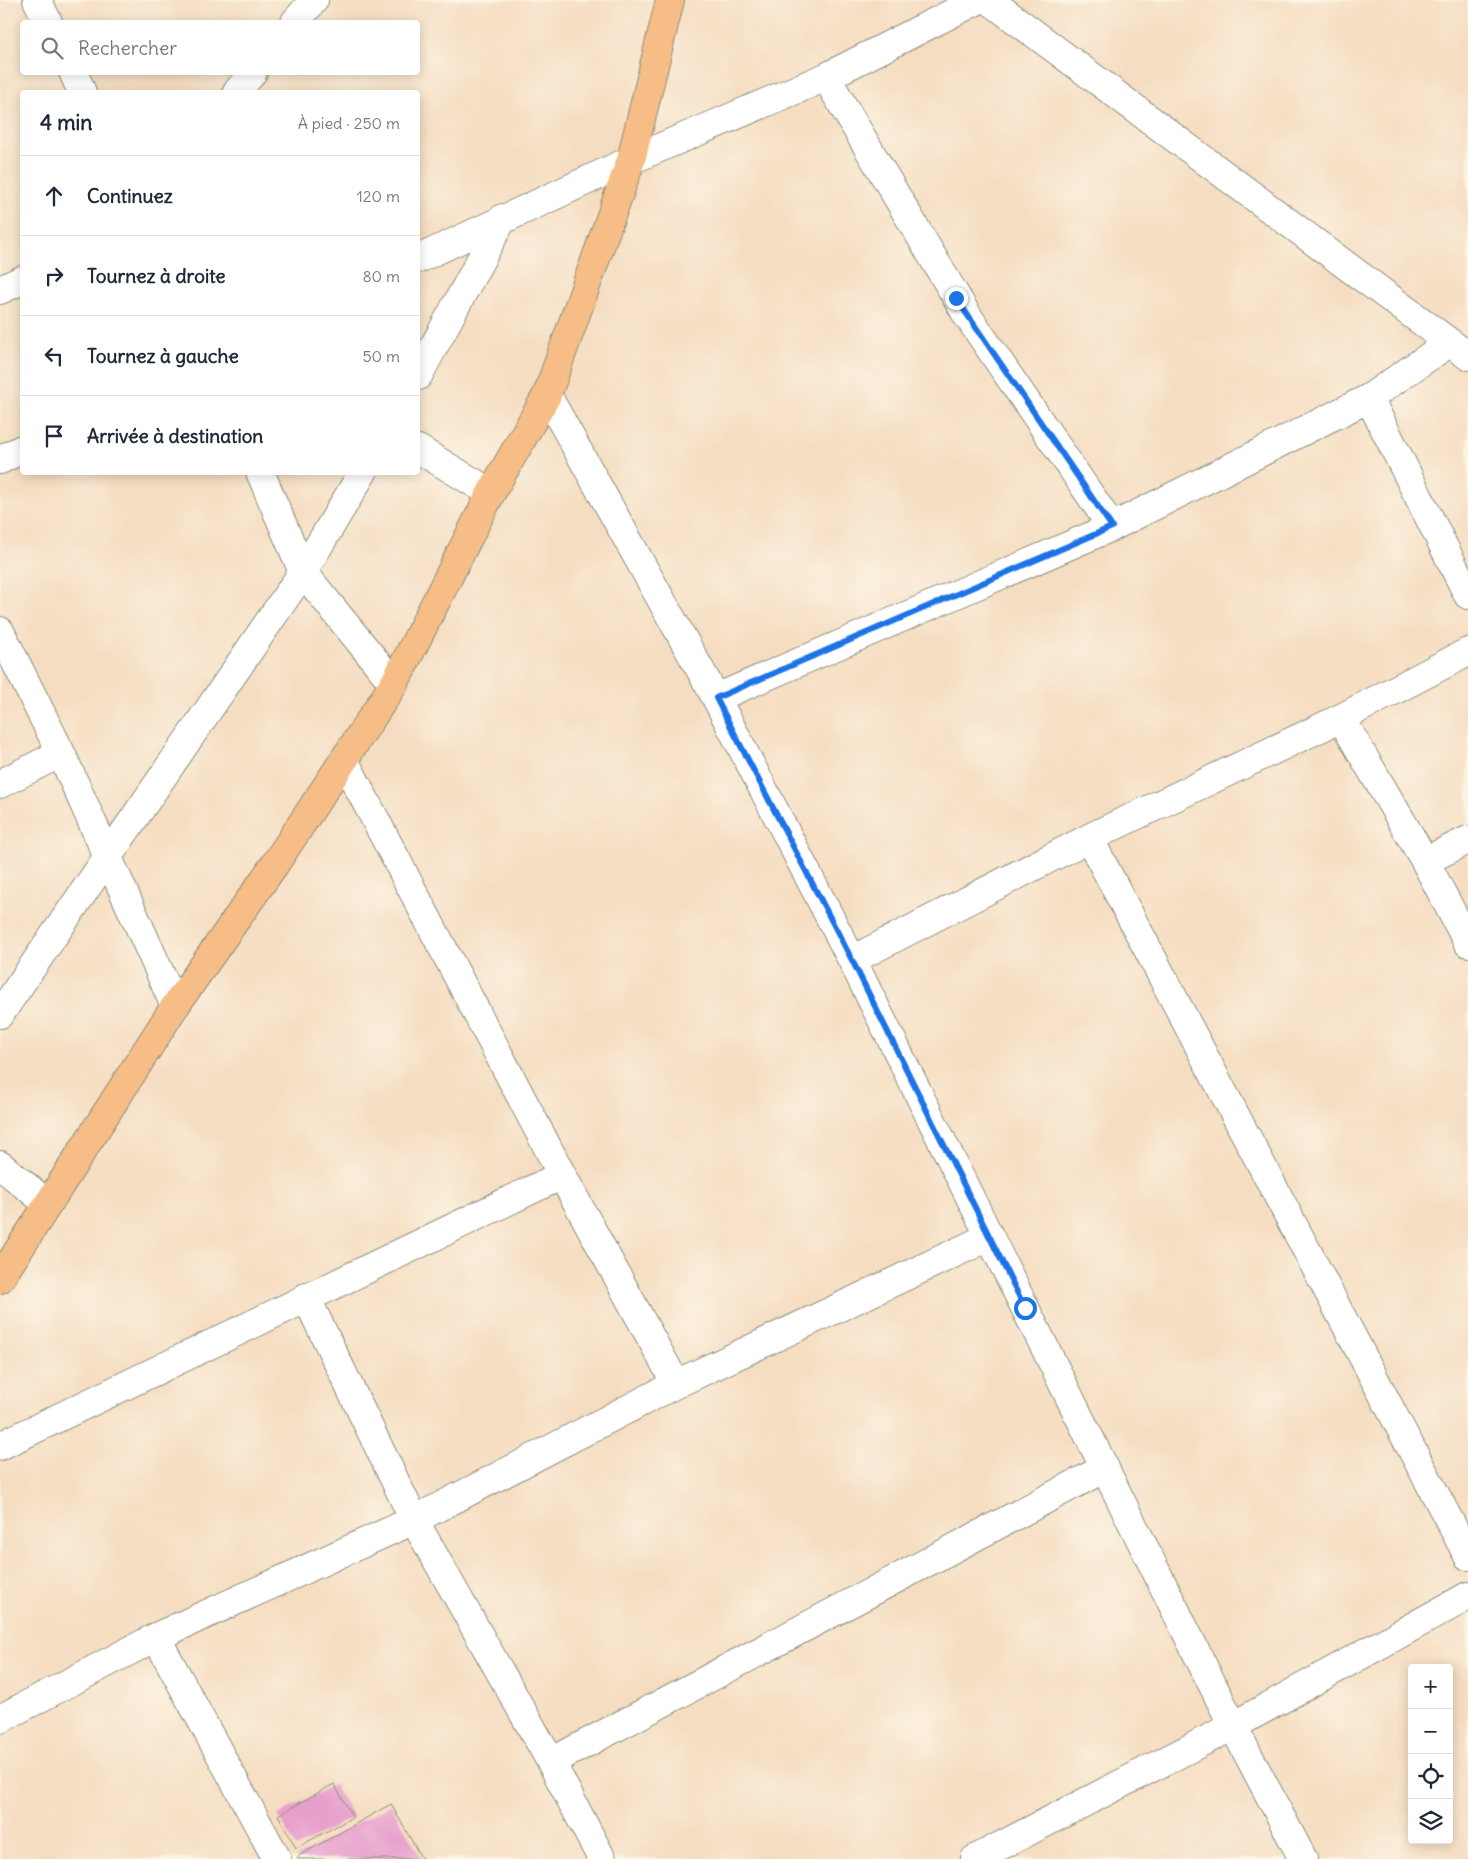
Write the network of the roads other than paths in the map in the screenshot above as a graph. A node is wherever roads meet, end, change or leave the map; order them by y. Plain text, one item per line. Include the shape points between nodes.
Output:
1 (37, 0) edge
2 (314, 0) edge
3 (670, 0) edge
4 (978, 0) edge
5 (989, 0) edge
6 (47, 20) edge
7 (297, 20) edge
8 (74, 75) edge
9 (251, 75) edge
10 (826, 77) junction
11 (81, 90) edge
12 (239, 90) edge
13 (631, 160) junction
14 (504, 218) junction
15 (420, 258) edge
16 (20, 281) edge
17 (0, 290) edge
18 (1459, 350) edge
19 (420, 372) edge
20 (547, 396) junction
21 (1368, 398) junction
22 (20, 450) edge
23 (420, 450) edge
24 (0, 460) edge
25 (261, 475) edge
26 (361, 475) edge
27 (491, 493) junction
28 (1112, 527) junction
29 (303, 572) junction
30 (1468, 595) edge
31 (0, 631) edge
32 (1468, 652) edge
33 (394, 684) junction
34 (716, 698) junction
35 (1341, 718) junction
36 (61, 752) junction
37 (344, 760) junction
38 (0, 784) edge
39 (1089, 838) junction
40 (1468, 840) edge
41 (108, 857) junction
42 (1425, 861) junction
43 (1468, 943) edge
44 (852, 960) junction
45 (175, 1006) junction
46 (0, 1014) edge
47 (0, 1165) edge
48 (562, 1175) junction
49 (48, 1204) junction
50 (989, 1236) junction
51 (0, 1279) edge
52 (306, 1297) junction
53 (676, 1384) junction
54 (0, 1446) edge
55 (1105, 1468) junction
56 (414, 1520) junction
57 (1468, 1556) edge
58 (1468, 1596) edge
59 (156, 1636) junction
60 (0, 1719) edge
61 (1233, 1726) junction
62 (551, 1762) junction
63 (277, 1859) edge
64 (602, 1859) edge
65 (975, 1859) edge
66 (1303, 1859) edge

1 - 6 street
2 - 7 street
3 - 13 main road
4 - 10 street
5 - 18 street
8 - 11 street
9 - 12 street
10 - 13 street
10 - 28 street via 967,315
13 - 14 street
13 - 20 main road
14 - 15 street
14 - 19 street
16 - 17 street
18 - 21 street
20 - 27 main road
20 - 34 street
21 - 28 street
21 - 30 street
22 - 24 street
23 - 27 street
25 - 29 street
26 - 29 street
27 - 33 main road
28 - 34 street
29 - 33 street
29 - 41 street
31 - 36 street
32 - 35 street
33 - 37 main road
34 - 44 street
35 - 39 street
35 - 42 street
36 - 38 street
36 - 41 street
37 - 45 main road
37 - 48 street
39 - 44 street
39 - 57 street
40 - 42 street
41 - 45 street
41 - 46 street
42 - 43 street
44 - 50 street
45 - 49 main road
47 - 49 street
48 - 52 street
48 - 53 street
49 - 51 main road
50 - 53 street
50 - 55 street
52 - 54 street
52 - 56 street
53 - 56 street
55 - 61 street
55 - 62 street
56 - 59 street
56 - 62 street
58 - 61 street
59 - 60 street
59 - 63 street
61 - 65 street
61 - 66 street
62 - 64 street

